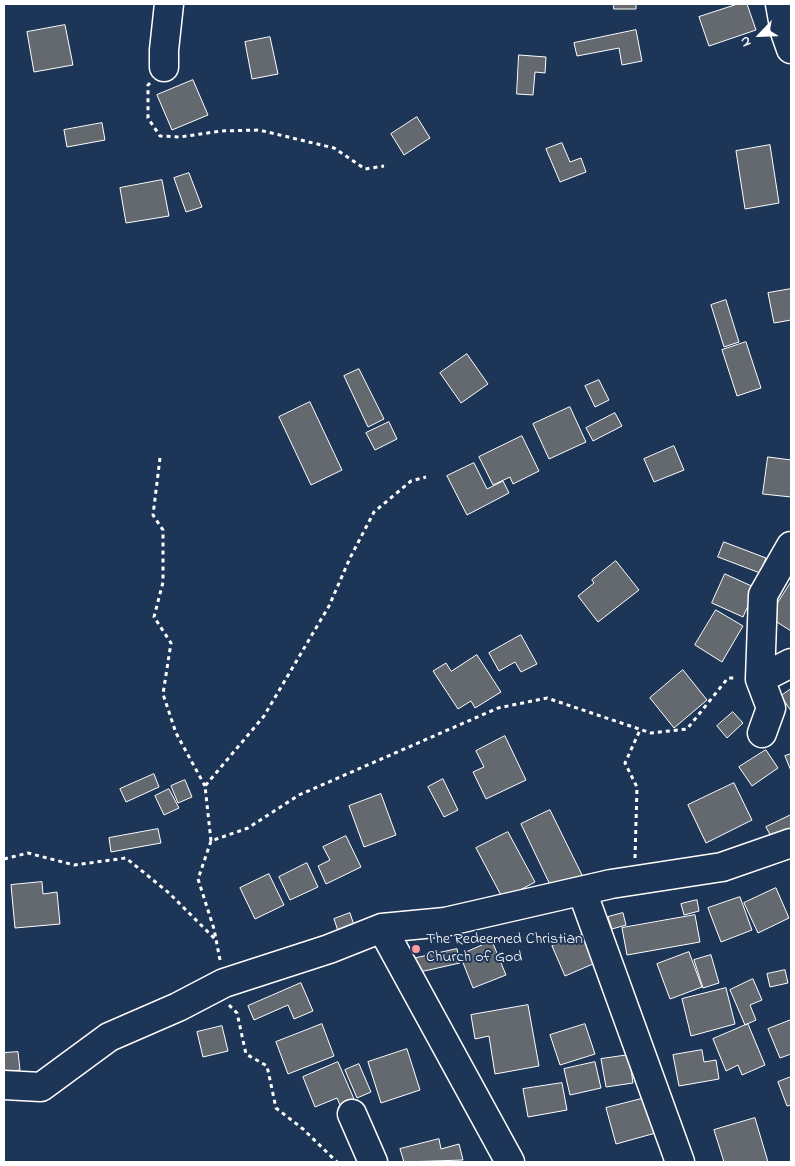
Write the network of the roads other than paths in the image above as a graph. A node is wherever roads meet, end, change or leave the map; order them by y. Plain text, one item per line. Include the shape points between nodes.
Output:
1 (169, 4) edge
2 (780, 4) edge
3 (791, 49) edge
4 (164, 67) road end
5 (791, 546) edge
6 (791, 663) edge
7 (760, 679) junction
8 (762, 733) dead end
9 (791, 843) edge
10 (582, 891) junction
11 (382, 928) junction
12 (4, 1086) edge
13 (352, 1114) dead end
14 (373, 1162) edge
15 (510, 1162) edge
16 (680, 1162) edge

1 - 4 street
2 - 3 street
5 - 7 street via 763,595
6 - 7 street
7 - 8 street via 771,708
9 - 10 street via 722,867
10 - 11 street via 445,922
10 - 16 street
11 - 12 street via 224,983 109,1037 41,1087
11 - 15 street
13 - 14 street

